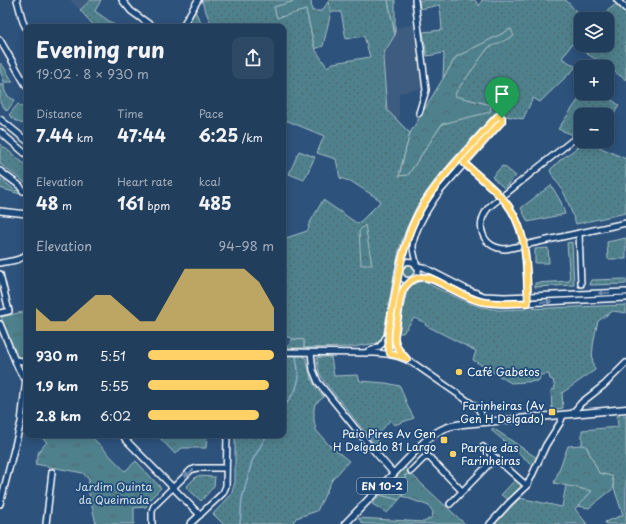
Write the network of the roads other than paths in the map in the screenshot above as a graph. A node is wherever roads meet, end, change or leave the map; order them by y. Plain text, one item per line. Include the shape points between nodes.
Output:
1 (17, 0) edge
2 (123, 0) edge
3 (198, 0) edge
4 (415, 0) edge
5 (617, 0) edge
6 (626, 9) edge
7 (25, 24) edge
8 (149, 24) edge
9 (184, 24) edge
10 (0, 40) edge
11 (24, 78) edge
12 (419, 113) dead end
13 (0, 119) edge
14 (0, 132) edge
15 (24, 138) edge
16 (574, 139) dead end
17 (24, 152) edge
18 (464, 163) junction
19 (0, 171) edge
20 (22, 191) dead end
21 (502, 197) junction
22 (0, 211) edge
23 (24, 214) edge
24 (626, 223) edge
25 (579, 233) junction
26 (525, 246) junction
27 (24, 257) edge
28 (0, 263) edge
29 (416, 265) junction
30 (399, 270) junction
31 (0, 274) edge
32 (414, 279) junction
33 (581, 284) dead end
34 (626, 292) edge
35 (527, 296) junction
36 (626, 298) edge
37 (528, 303) junction
38 (0, 313) edge
39 (0, 324) edge
40 (388, 333) junction
41 (394, 335) junction
42 (286, 352) edge
43 (311, 353) junction
44 (364, 353) junction
45 (390, 354) junction
46 (407, 359) junction
47 (15, 360) junction
48 (24, 360) edge
49 (626, 362) edge
50 (24, 378) edge
51 (24, 390) edge
52 (626, 409) edge
53 (572, 414) junction
54 (563, 415) junction
55 (483, 422) junction
56 (125, 438) edge
57 (227, 438) edge
58 (483, 447) dead end
59 (495, 458) junction
60 (226, 468) junction
61 (412, 471) dead end
62 (52, 472) dead end
63 (394, 474) junction
64 (527, 486) junction
65 (173, 488) junction
66 (462, 491) junction
67 (0, 504) edge
68 (450, 504) dead end
69 (200, 515) junction
70 (46, 524) edge
71 (152, 524) edge
72 (190, 524) edge
73 (345, 524) edge
74 (490, 524) edge

1 - 7 street
2 - 8 street via 131,11
3 - 9 street
4 - 12 street via 426,90
5 - 6 street
10 - 11 street
13 - 15 street
14 - 17 street
16 - 21 street
18 - 21 street
18 - 29 street via 440,191 422,219 414,240
18 - 30 street via 502,121 501,117 496,118 429,195 409,233
19 - 20 street via 20,186
21 - 26 street via 518,222
21 - 26 street via 489,207 482,218 483,235 491,245 498,248
22 - 23 street
24 - 25 street
25 - 26 street
25 - 33 street
26 - 35 street
27 - 28 street
29 - 30 street via 407,262 402,264
29 - 32 street via 418,274
29 - 35 street via 484,296
30 - 32 street via 404,280
30 - 40 street
31 - 38 street via 9,311
32 - 37 street via 431,279 480,301 502,304
32 - 41 street via 406,285 402,293
34 -> 35 street
35 - 37 street
37 -> 36 street
39 - 47 street
40 - 44 street via 384,343
40 - 45 street
41 - 45 street
41 - 46 street via 397,348
42 - 43 street
43 - 44 street
43 - 63 street via 313,370 318,382
44 - 45 street
45 - 46 street
46 - 55 street via 478,408
47 - 48 street
47 - 50 street
49 - 53 street
51 - 67 street via 21,422
52 - 53 main road, EN 10-2
53 - 54 main road, EN 10-2
54 - 55 main road, EN 10-2
54 - 64 street
55 - 63 main road, EN 10-2 via 441,429 423,442
56 - 65 street
57 - 60 street
58 - 59 street
59 - 64 street
59 - 66 street
60 -> 65 street via 195,468
60 - 69 street via 224,491
61 - 66 street via 428,457
62 - 70 street
63 - 73 main road, EN 10-2
64 - 74 street
65 - 69 street
65 - 71 street via 153,508
66 - 68 street
69 - 72 street

